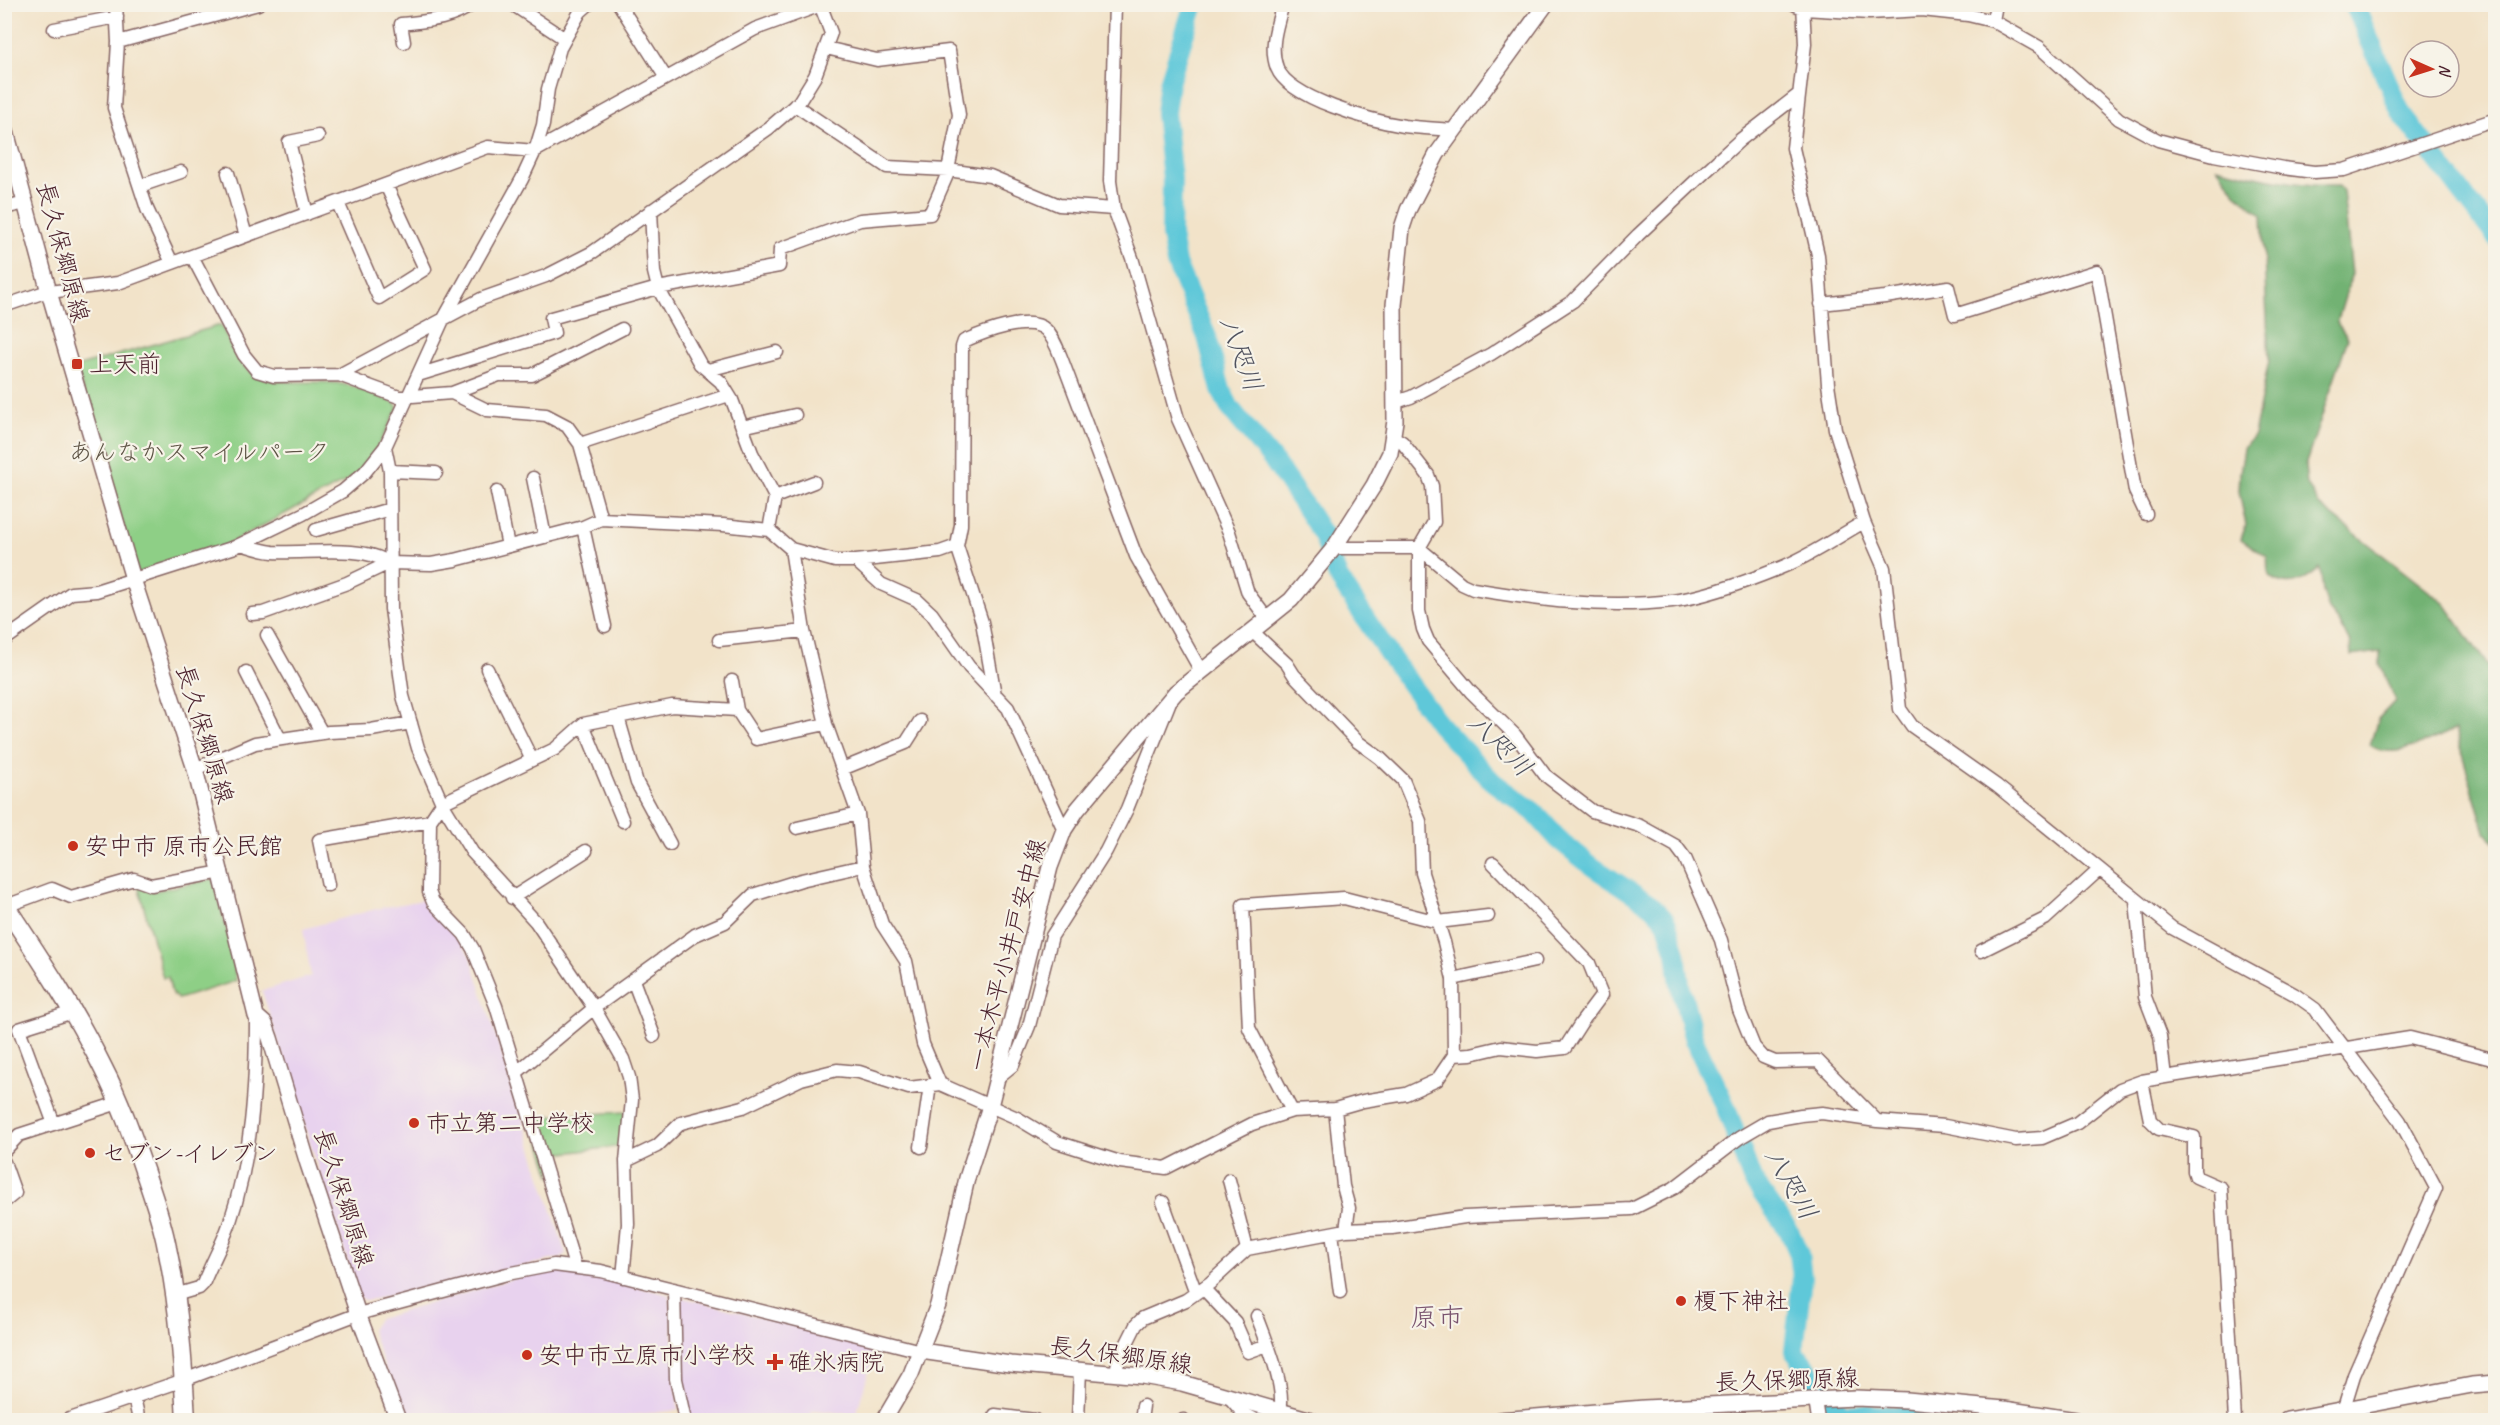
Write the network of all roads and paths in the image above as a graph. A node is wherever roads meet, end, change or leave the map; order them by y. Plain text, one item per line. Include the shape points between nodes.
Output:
1 (258, 4) edge
2 (473, 4) edge
3 (512, 4) edge
4 (589, 4) edge
5 (619, 4) edge
6 (1115, 4) edge
7 (1283, 4) edge
8 (1546, 4) edge
9 (1996, 4) edge
10 (820, 5) edge
11 (1800, 6) edge
12 (117, 11) edge
13 (1993, 21) junction
14 (54, 29) dead end
15 (565, 39) junction
16 (118, 42) junction
17 (404, 42) dead end
18 (826, 48) junction
19 (666, 78) junction
20 (1798, 95) junction
21 (795, 105) junction
22 (2496, 119) edge
23 (4, 124) edge
24 (1455, 130) junction
25 (318, 136) dead end
26 (535, 151) junction
27 (948, 170) junction
28 (181, 172) dead end
29 (228, 173) dead end
30 (386, 185) junction
31 (140, 186) junction
32 (26, 202) junction
33 (338, 203) junction
34 (4, 208) edge
35 (1114, 209) junction
36 (651, 210) junction
37 (307, 214) junction
38 (246, 236) junction
39 (192, 256) junction
40 (172, 263) junction
41 (658, 288) junction
42 (50, 292) junction
43 (1821, 304) junction
44 (4, 306) edge
45 (442, 322) junction
46 (622, 329) dead end
47 (777, 352) dead end
48 (708, 370) junction
49 (339, 375) junction
50 (418, 375) junction
51 (452, 393) junction
52 (729, 395) junction
53 (409, 397) junction
54 (1396, 402) junction
55 (795, 415) dead end
56 (742, 427) junction
57 (1393, 437) junction
58 (580, 444) junction
59 (385, 447) junction
60 (390, 471) junction
61 (436, 472) dead end
62 (533, 478) dead end
63 (814, 482) dead end
64 (497, 492) dead end
65 (775, 497) junction
66 (390, 508) junction
67 (2146, 514) dead end
68 (601, 519) junction
69 (1864, 522) junction
70 (583, 527) junction
71 (316, 530) dead end
72 (769, 530) junction
73 (544, 537) junction
74 (241, 544) junction
75 (508, 546) junction
76 (957, 546) junction
77 (1335, 548) junction
78 (1419, 548) junction
79 (791, 549) junction
80 (856, 561) junction
81 (389, 563) junction
82 (133, 579) junction
83 (252, 614) dead end
84 (1268, 620) junction
85 (605, 626) dead end
86 (804, 631) junction
87 (1252, 631) junction
88 (267, 635) dead end
89 (4, 640) edge
90 (719, 640) dead end
91 (487, 669) dead end
92 (1201, 671) junction
93 (246, 672) dead end
94 (732, 681) dead end
95 (995, 694) junction
96 (1172, 697) junction
97 (737, 710) junction
98 (618, 717) junction
99 (920, 721) dead end
100 (411, 723) junction
101 (583, 724) junction
102 (826, 724) junction
103 (322, 733) junction
104 (280, 740) junction
105 (532, 760) junction
106 (842, 769) junction
107 (195, 770) junction
108 (442, 803) junction
109 (858, 814) junction
110 (430, 821) junction
111 (623, 821) dead end
112 (797, 828) dead end
113 (1064, 830) junction
114 (670, 844) dead end
115 (586, 851) dead end
116 (1493, 863) dead end
117 (863, 866) junction
118 (2099, 870) junction
119 (222, 872) junction
120 (328, 885) dead end
121 (512, 898) junction
122 (2136, 901) junction
123 (5, 905) edge
124 (1488, 916) dead end
125 (1438, 922) junction
126 (1980, 951) dead end
127 (1535, 962) dead end
128 (1453, 979) junction
129 (633, 980) junction
130 (594, 1008) junction
131 (74, 1012) junction
132 (256, 1016) junction
133 (654, 1036) dead end
134 (2345, 1050) junction
135 (1454, 1055) junction
136 (2496, 1060) edge
137 (516, 1073) junction
138 (2165, 1077) junction
139 (997, 1078) junction
140 (2142, 1082) junction
141 (935, 1085) junction
142 (118, 1103) junction
143 (990, 1106) junction
144 (1335, 1109) junction
145 (1292, 1111) junction
146 (1877, 1121) junction
147 (54, 1124) junction
148 (921, 1147) dead end
149 (4, 1151) edge
150 (626, 1161) junction
151 (4, 1162) edge
152 (1229, 1180) dead end
153 (4, 1202) edge
154 (1162, 1202) dead end
155 (1346, 1230) junction
156 (1332, 1233) junction
157 (1247, 1249) junction
158 (575, 1266) junction
159 (623, 1277) junction
160 (674, 1289) junction
161 (1199, 1290) junction
162 (1340, 1292) dead end
163 (175, 1295) junction
164 (358, 1314) junction
165 (1257, 1316) dead end
166 (1267, 1345) junction
167 (921, 1351) junction
168 (1080, 1371) junction
169 (1116, 1374) junction
170 (184, 1380) junction
171 (2496, 1383) edge
172 (134, 1397) junction
173 (1230, 1398) junction
174 (1815, 1400) junction
175 (1143, 1406) dead end
176 (2343, 1411) junction
177 (1280, 1412) junction
178 (1643, 1414) edge
179 (1541, 1418) edge
180 (67, 1420) edge
181 (139, 1420) edge
182 (186, 1420) edge
183 (398, 1420) edge
184 (685, 1420) edge
185 (884, 1420) edge
186 (992, 1420) edge
187 (1035, 1420) edge
188 (1078, 1420) edge
189 (1141, 1420) edge
190 (1256, 1420) edge
191 (1311, 1420) edge
192 (1499, 1420) edge
193 (1818, 1420) edge
194 (2076, 1420) edge
195 (2235, 1420) edge
196 (2287, 1420) edge

1 - 16 street
2 - 17 street via 460,14 401,24
3 - 15 street
4 - 15 street
5 - 19 street
6 - 35 street via 1110,181
7 - 24 street via 1274,36 1274,57 1286,82 1358,115 1404,126
8 - 24 main road, 一本木平小井戸安中線
9 - 13 street
10 - 18 street via 831,33
10 - 19 street via 755,29
11 - 13 street via 1869,13 1922,10
11 - 20 street via 1806,44
12 - 14 street
12 - 16 street
13 - 22 street via 2039,47 2119,119 2158,140 2214,155 2314,172 2344,170
15 - 26 street via 548,89
16 - 31 street via 114,108
18 - 21 street via 815,76
18 - 27 street via 877,60 949,51 959,115
19 - 26 street
20 - 43 street via 1793,148 1818,255
20 - 54 street via 1719,159 1573,301 1491,354
21 - 27 street via 887,167
21 - 36 street via 769,128
23 - 32 main road, 長久保郷原線
24 - 54 main road, 一本木平小井戸安中線 via 1433,162 1401,228 1394,305
25 - 37 street via 289,142
26 - 30 street via 488,147
26 - 45 street
27 - 35 street via 990,176 1059,205
27 - 41 street via 930,214 860,220 780,249 779,266
28 - 31 street
29 - 38 street
30 - 33 street
30 - 33 street via 425,269 379,298
31 - 40 street
32 - 34 street
32 - 42 main road, 長久保郷原線
33 - 37 street
35 - 84 street via 1178,419 1229,532 1248,593
36 - 41 street
36 - 45 street via 593,252 546,276 481,300
37 - 38 street
38 - 39 street
39 - 40 street
39 - 49 street via 256,371 274,375
40 - 42 street via 118,283
41 - 48 street via 700,364
41 - 50 street via 551,318 554,333
42 - 44 street
42 - 82 main road, 長久保郷原線
43 - 67 street via 1948,286 1955,315 2097,271 2135,491
43 - 69 street via 1835,429
45 - 49 street
45 - 50 street
46 - 51 street via 532,375 500,375
47 - 48 street
48 - 52 street
49 - 53 street
50 - 53 street
51 - 53 street
51 - 58 street via 487,410 546,415 567,426
52 - 56 street
52 - 58 street
53 - 59 street
54 - 57 main road, 一本木平小井戸安中線
55 - 56 street
56 - 65 street
57 - 77 main road, 一本木平小井戸安中線 via 1374,484
57 - 78 street via 1402,442 1432,486 1434,522
58 - 68 street
59 - 60 street
59 - 74 street via 344,491
60 - 61 street
60 - 66 street
62 - 73 street
63 - 65 street
64 - 75 street
65 - 72 street
66 - 71 street
66 - 81 street
68 - 70 street
68 - 72 street
69 - 78 street via 1782,568 1702,595 1608,606 1473,589
69 - 118 street via 1884,568 1900,709 1912,726 1997,786
70 - 73 street
70 - 85 street
72 - 79 street
73 - 75 street
74 - 81 street via 271,552 329,551 380,556
74 - 82 street
75 - 81 street via 431,564
76 - 80 street via 940,552
76 - 92 street via 961,525 964,341 985,332 1037,324 1053,339 1062,360 1136,556
76 - 95 street via 982,622
77 - 78 street
77 - 84 main road, 一本木平小井戸安中線
78 - 146 street via 1419,611 1428,641 1471,692 1515,735 1545,776 1592,811 1640,826 1676,846 1721,940 1739,1010 1754,1047 1775,1062 1818,1061
79 - 80 street via 835,561
79 - 86 street
80 - 95 street via 881,584 917,600 932,614 969,667
81 - 83 street via 347,583
81 - 100 street via 391,609 403,696
82 - 89 street via 96,591 71,593
82 - 107 main road, 長久保郷原線
84 - 87 main road, 一本木平小井戸安中線
86 - 90 street
86 - 102 street
87 - 92 main road, 一本木平小井戸安中線
87 - 125 street via 1358,742 1403,780 1420,821 1422,873
88 - 103 street
91 - 105 street
92 - 96 main road, 一本木平小井戸安中線
93 - 104 street
94 - 97 street
95 - 113 street via 1020,731
96 - 113 main road, 一本木平小井戸安中線
96 - 139 street via 1106,851 1052,936 1029,1026 1013,1065
97 - 98 street via 672,706
97 - 102 street via 756,739
98 - 101 street
98 - 114 street via 637,783
99 - 106 street via 906,743
100 - 103 street
100 - 108 street
101 - 105 street via 555,749
101 - 111 street
102 - 106 street
103 - 104 street
104 - 107 street via 255,743
105 - 108 street
106 - 109 street
107 - 119 main road, 長久保郷原線
108 - 110 street
108 - 121 street via 472,852
109 - 112 street
109 - 117 street
110 - 120 street via 319,840
110 - 137 street via 429,892 473,949 496,1006
113 - 139 main road, 一本木平小井戸安中線 via 1050,867
115 - 121 street
116 - 135 street via 1589,963 1602,995 1566,1048 1537,1051 1501,1047
117 - 129 street via 753,895 725,922 695,935
117 - 141 street via 882,924 906,961
118 - 122 street
118 - 126 street via 2045,919
119 - 123 street via 151,885 134,879 71,897 52,889
119 - 132 main road, 長久保郷原線
121 - 130 street via 536,922
122 - 134 street via 2172,928 2294,994 2315,1009
122 - 138 street via 2145,997 2160,1036
123 - 131 highway
124 - 125 street
125 - 128 street
125 - 145 street via 1344,898 1243,905 1249,1028
127 - 128 street
128 - 135 street
129 - 130 street
129 - 133 street
130 - 137 street
130 - 150 street via 629,1077 632,1100
131 - 142 highway
131 - 147 street via 19,1029
132 - 163 street via 249,1146 229,1224 203,1284
132 - 164 main road, 長久保郷原線 via 265,1024 270,1038
134 - 136 street via 2410,1038
134 - 138 street
134 - 176 street via 2400,1120 2436,1188 2354,1375
135 - 144 street via 1437,1080 1406,1094
137 - 158 street
138 - 140 street
139 - 143 main road, 一本木平小井戸安中線
140 - 146 street via 2120,1089 2077,1123 2042,1138 2016,1140 1945,1126
140 - 195 street via 2150,1120 2159,1129 2194,1137 2196,1177 2221,1188
141 - 143 street
141 - 148 street
141 - 150 street via 909,1088 859,1072 837,1070 801,1079 743,1107 681,1123 657,1146
142 - 147 street
142 - 163 highway via 158,1212
143 - 145 street via 1058,1142 1119,1162 1166,1168 1252,1124
143 - 167 main road, 一本木平小井戸安中線 via 967,1178 938,1305
144 - 145 street
144 - 155 street via 1349,1208
146 - 155 street via 1822,1113 1768,1121 1674,1188 1632,1209 1465,1217 1392,1228
147 - 149 street via 19,1135
150 - 159 street via 628,1224
151 - 153 street via 15,1193
152 - 157 street
154 - 161 street
155 - 156 street
156 - 157 street
156 - 162 street
157 - 161 street
158 - 159 street
158 - 164 street via 554,1265 507,1274
159 - 160 street
160 - 167 street
160 - 184 street via 676,1379
161 - 166 street via 1235,1322 1248,1352
161 - 169 street via 1136,1325 1118,1361
163 - 170 highway
164 - 170 street
164 - 183 main road, 長久保郷原線
165 - 166 street
166 - 177 street via 1282,1402
167 - 168 main road, 長久保郷原線
167 - 185 main road, 一本木平小井戸安中線
168 - 169 main road, 長久保郷原線
168 - 188 street
169 - 173 main road, 長久保郷原線 via 1182,1383
170 - 172 street
170 - 182 highway
171 - 176 main road
172 - 180 street
172 - 181 street
173 - 177 main road, 長久保郷原線
173 - 190 street via 1243,1413
174 - 178 main road, 長久保郷原線
174 - 193 street
174 - 194 main road, 長久保郷原線 via 1907,1400
175 - 189 street
176 - 196 main road
177 - 191 main road, 長久保郷原線
178 - 179 main road, 長久保郷原線
179 - 192 main road, 長久保郷原線
186 - 187 street via 995,1414

